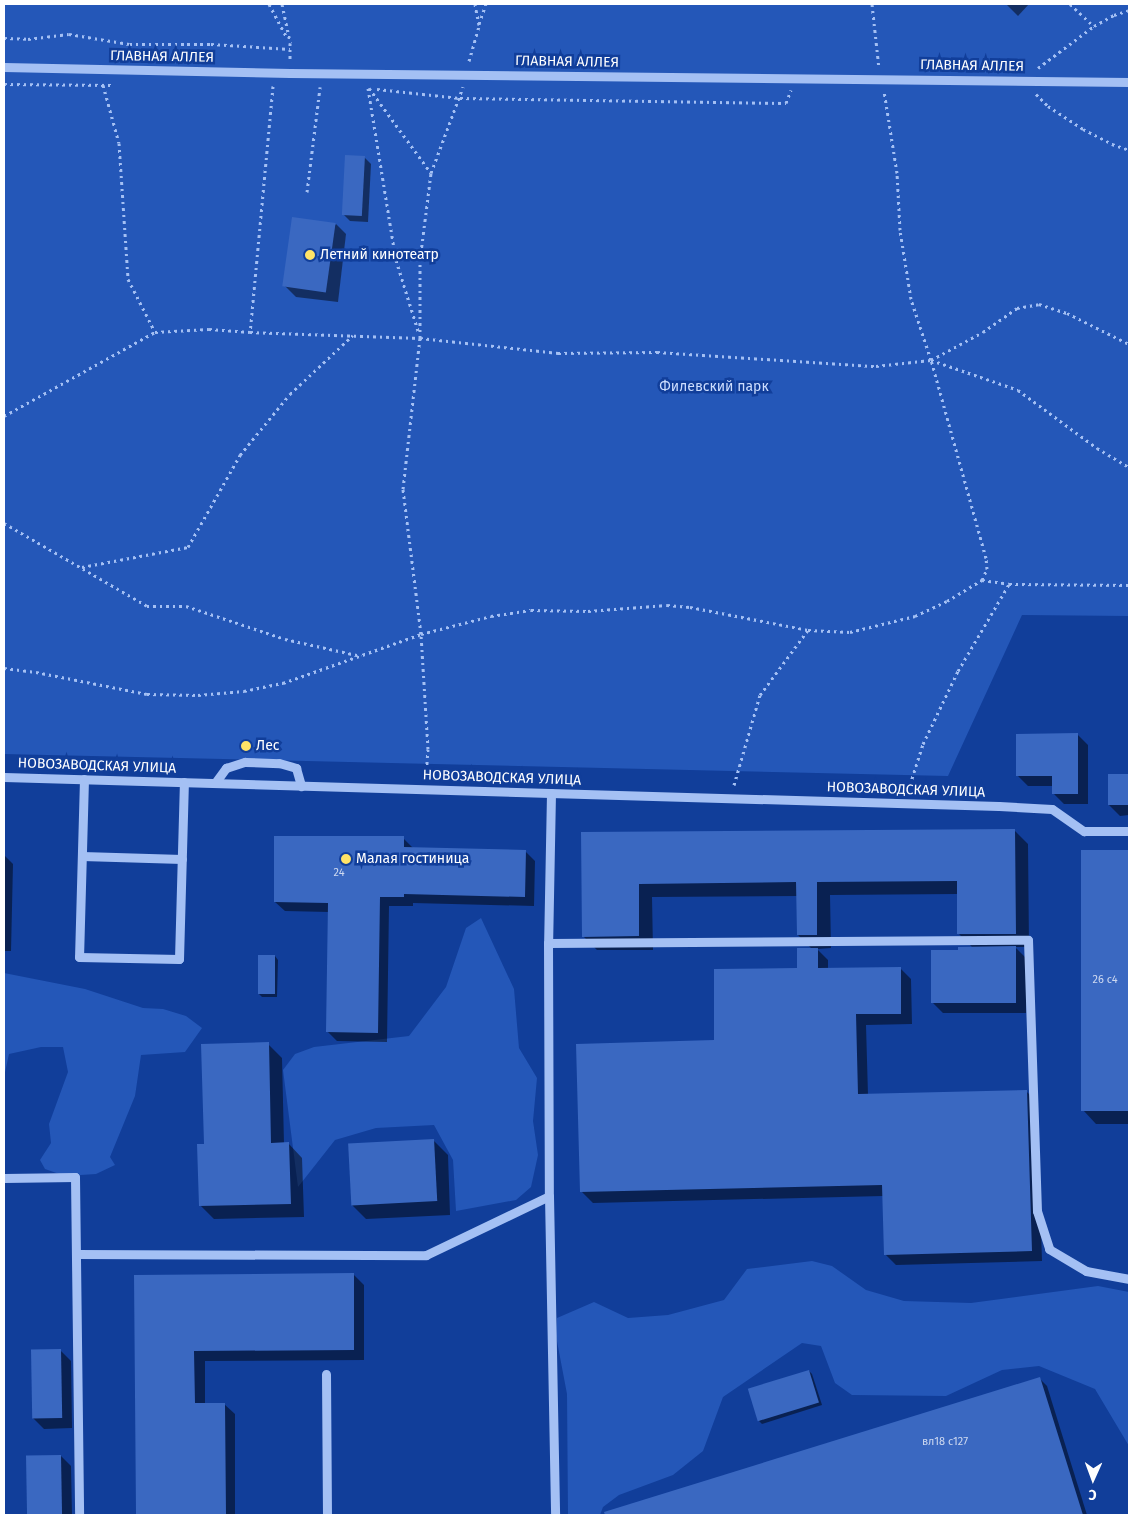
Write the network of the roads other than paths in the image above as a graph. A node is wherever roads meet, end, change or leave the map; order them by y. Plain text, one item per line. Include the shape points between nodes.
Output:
1 (4, 67) edge
2 (1129, 82) edge
3 (4, 777) edge
4 (84, 779) junction
5 (184, 782) junction
6 (215, 783) junction
7 (301, 786) junction
8 (551, 793) junction
9 (1129, 831) edge
10 (82, 856) junction
11 (182, 859) junction
12 (548, 943) junction
13 (4, 1178) edge
14 (549, 1196) junction
15 (76, 1254) junction
16 (1129, 1278) edge
17 (326, 1374) dead end
18 (79, 1515) edge
19 (327, 1515) edge
20 (555, 1515) edge

1 - 2 street, ГЛАВНАЯ АЛЛЕЯ via 321,74
3 - 4 street, НОВОЗАВОДСКАЯ УЛИЦА
4 - 5 street, НОВОЗАВОДСКАЯ УЛИЦА
4 - 10 street
5 - 6 street, НОВОЗАВОДСКАЯ УЛИЦА
5 - 11 street
6 - 7 street, НОВОЗАВОДСКАЯ УЛИЦА
6 - 7 street via 226,768 253,762 279,763 296,768
7 - 8 street, НОВОЗАВОДСКАЯ УЛИЦА
8 - 9 street, НОВОЗАВОДСКАЯ УЛИЦА via 1052,809 1084,831
8 - 12 street
10 - 11 street
10 - 11 street via 79,957 179,959
12 - 14 street
12 - 16 street via 1028,940 1038,1211 1049,1249 1086,1271
13 - 15 street via 75,1177
14 - 15 street via 426,1255
14 - 20 street
15 - 18 street
17 - 19 street

